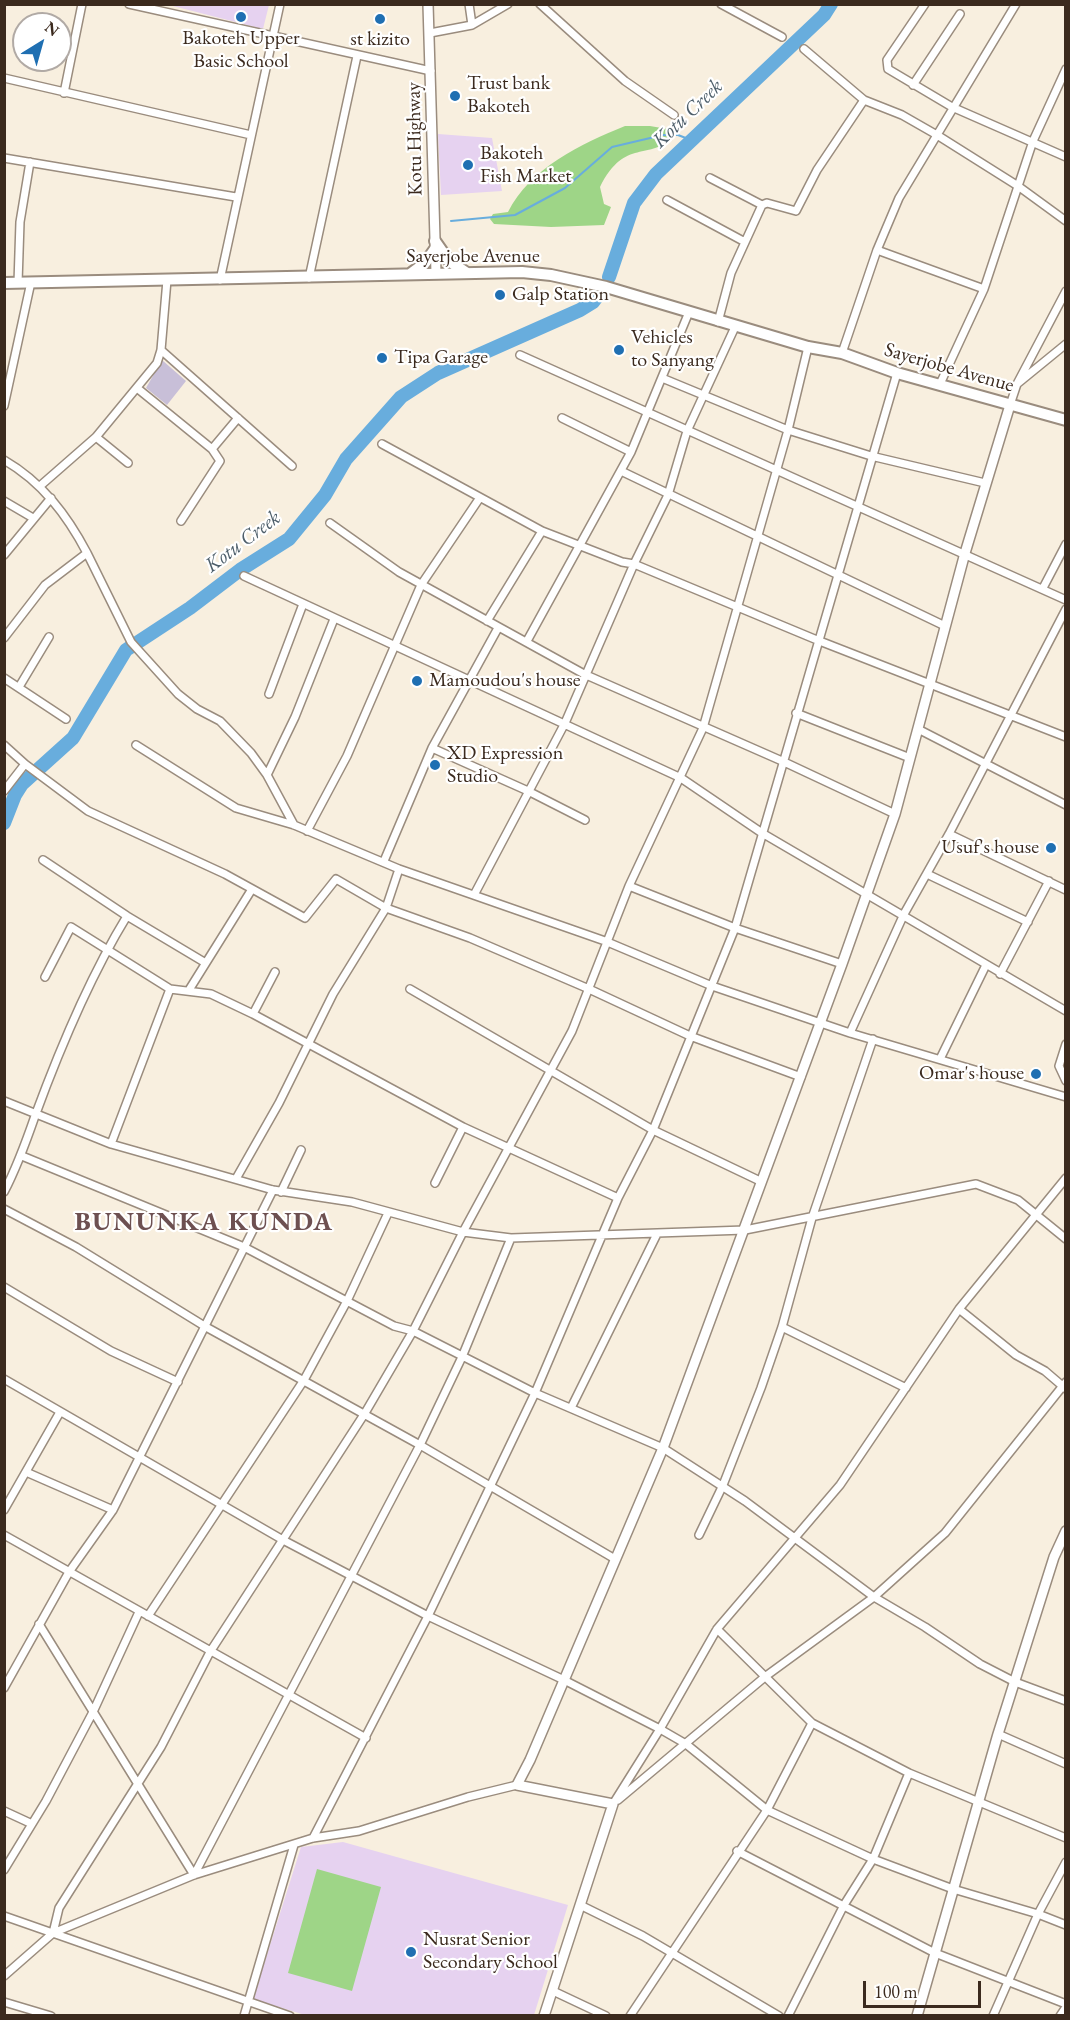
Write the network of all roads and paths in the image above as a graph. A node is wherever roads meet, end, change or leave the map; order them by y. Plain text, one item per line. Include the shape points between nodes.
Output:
1 (82, 4) edge
2 (129, 4) edge
3 (280, 4) edge
4 (428, 4) edge
5 (469, 4) edge
6 (508, 4) edge
7 (540, 4) edge
8 (721, 4) edge
9 (925, 4) edge
10 (1016, 4) edge
11 (960, 14) dead end
12 (472, 25) junction
13 (430, 33) junction
14 (273, 37) junction
15 (782, 37) dead end
16 (804, 50) dead end
17 (357, 56) junction
18 (1065, 69) edge
19 (431, 71) junction
20 (4, 78) edge
21 (913, 84) junction
22 (64, 93) junction
23 (864, 100) junction
24 (952, 107) junction
25 (674, 115) dead end
26 (251, 135) junction
27 (937, 135) junction
28 (1033, 141) junction
29 (1065, 157) edge
30 (4, 158) edge
31 (30, 162) junction
32 (710, 178) dead end
33 (1018, 186) junction
34 (236, 197) junction
35 (667, 200) dead end
36 (762, 205) junction
37 (1065, 221) edge
38 (745, 242) junction
39 (435, 245) junction
40 (877, 250) junction
41 (436, 273) junction
42 (467, 273) junction
43 (409, 274) junction
44 (309, 278) junction
45 (167, 280) junction
46 (220, 280) junction
47 (31, 282) junction
48 (4, 283) edge
49 (18, 283) junction
50 (984, 290) junction
51 (1065, 291) edge
52 (688, 312) junction
53 (718, 322) junction
54 (735, 327) junction
55 (1065, 344) edge
56 (808, 347) junction
57 (161, 350) junction
58 (842, 353) junction
59 (520, 355) dead end
60 (897, 372) junction
61 (662, 378) junction
62 (940, 384) junction
63 (1017, 384) junction
64 (137, 388) junction
65 (702, 395) junction
66 (1010, 405) junction
67 (4, 406) edge
68 (648, 412) junction
69 (238, 418) junction
70 (562, 418) dead end
71 (1064, 418) edge
72 (788, 430) junction
73 (687, 431) junction
74 (96, 437) junction
75 (382, 444) dead end
76 (212, 449) junction
77 (631, 452) junction
78 (871, 456) junction
79 (4, 460) edge
80 (128, 463) dead end
81 (292, 466) dead end
82 (776, 470) junction
83 (621, 471) junction
84 (984, 483) junction
85 (40, 486) junction
86 (668, 495) junction
87 (51, 498) junction
88 (479, 499) junction
89 (4, 501) edge
90 (857, 508) junction
91 (33, 518) junction
92 (182, 521) dead end
93 (330, 523) dead end
94 (542, 531) junction
95 (758, 535) junction
96 (580, 544) junction
97 (1065, 544) edge
98 (87, 553) junction
99 (965, 553) junction
100 (4, 555) edge
101 (634, 564) junction
102 (838, 574) junction
103 (244, 576) dead end
104 (421, 585) junction
105 (1043, 588) junction
106 (1065, 600) edge
107 (303, 604) junction
108 (738, 606) junction
109 (1065, 609) edge
110 (334, 619) junction
111 (487, 621) junction
112 (945, 626) junction
113 (498, 628) junction
114 (49, 637) dead end
115 (4, 638) edge
116 (817, 640) junction
117 (527, 641) junction
118 (392, 647) junction
119 (584, 674) junction
120 (4, 678) edge
121 (467, 679) junction
122 (930, 682) junction
123 (19, 687) junction
124 (269, 694) dead end
125 (796, 713) junction
126 (1010, 713) junction
127 (66, 719) dead end
128 (565, 723) junction
129 (703, 728) junction
130 (918, 729) junction
131 (1065, 736) edge
132 (4, 745) edge
133 (136, 745) dead end
134 (432, 748) junction
135 (910, 758) junction
136 (783, 761) junction
137 (25, 764) junction
138 (984, 765) junction
139 (267, 775) junction
140 (681, 778) junction
141 (4, 791) edge
142 (528, 791) junction
143 (1065, 804) edge
144 (895, 814) junction
145 (585, 820) dead end
146 (294, 825) junction
147 (307, 831) junction
148 (762, 832) junction
149 (949, 834) junction
150 (43, 860) dead end
151 (384, 861) junction
152 (399, 868) junction
153 (927, 874) junction
154 (1049, 881) junction
155 (629, 886) junction
156 (252, 888) junction
157 (1065, 890) edge
158 (866, 892) junction
159 (474, 895) junction
160 (386, 908) junction
161 (904, 914) junction
162 (127, 916) junction
163 (1028, 922) junction
164 (735, 928) junction
165 (605, 942) junction
166 (107, 948) junction
167 (204, 962) junction
168 (842, 964) junction
169 (986, 965) junction
170 (275, 972) dead end
171 (1000, 974) junction
172 (45, 977) dead end
173 (712, 986) junction
174 (171, 989) junction
175 (410, 989) dead end
176 (590, 989) junction
177 (189, 990) junction
178 (1065, 1011) edge
179 (253, 1014) junction
180 (821, 1023) junction
181 (850, 1033) junction
182 (690, 1036) junction
183 (873, 1040) junction
184 (308, 1043) junction
185 (1065, 1044) edge
186 (940, 1059) junction
187 (552, 1070) junction
188 (801, 1077) junction
189 (1065, 1082) edge
190 (1065, 1098) edge
191 (4, 1101) edge
192 (35, 1116) junction
193 (463, 1127) junction
194 (653, 1130) junction
195 (111, 1144) junction
196 (301, 1150) dead end
197 (509, 1150) junction
198 (22, 1156) junction
199 (237, 1177) junction
200 (1065, 1178) edge
201 (760, 1181) junction
202 (435, 1183) dead end
203 (277, 1191) junction
204 (4, 1192) edge
205 (618, 1198) junction
206 (4, 1209) edge
207 (388, 1213) junction
208 (1035, 1214) junction
209 (812, 1218) junction
210 (745, 1230) junction
211 (463, 1232) junction
212 (657, 1234) junction
213 (602, 1235) junction
214 (511, 1238) junction
215 (1065, 1239) edge
216 (244, 1247) junction
217 (4, 1287) edge
218 (347, 1301) junction
219 (959, 1309) junction
220 (206, 1327) junction
221 (782, 1327) junction
222 (413, 1331) junction
223 (462, 1356) junction
224 (4, 1379) edge
225 (304, 1380) junction
226 (178, 1382) junction
227 (1064, 1386) edge
228 (906, 1388) junction
229 (536, 1393) junction
230 (571, 1408) junction
231 (60, 1412) junction
232 (364, 1413) junction
233 (420, 1445) junction
234 (663, 1448) junction
235 (141, 1457) junction
236 (26, 1472) junction
237 (490, 1483) junction
238 (723, 1485) junction
239 (221, 1503) junction
240 (4, 1510) edge
241 (113, 1510) junction
242 (1065, 1531) edge
243 (4, 1535) edge
244 (699, 1535) dead end
245 (795, 1537) junction
246 (284, 1540) junction
247 (615, 1559) junction
248 (69, 1572) junction
249 (352, 1574) junction
250 (874, 1597) junction
251 (139, 1612) junction
252 (148, 1616) junction
253 (428, 1616) junction
254 (39, 1624) junction
255 (717, 1629) junction
256 (210, 1652) junction
257 (766, 1676) junction
258 (564, 1680) junction
259 (1015, 1682) junction
260 (4, 1688) edge
261 (286, 1695) junction
262 (1065, 1701) edge
263 (93, 1712) junction
264 (812, 1723) junction
265 (660, 1729) junction
266 (998, 1734) junction
267 (366, 1738) junction
268 (686, 1744) junction
269 (1065, 1764) edge
270 (909, 1773) junction
271 (139, 1782) junction
272 (517, 1785) junction
273 (979, 1800) junction
274 (613, 1804) junction
275 (767, 1810) junction
276 (4, 1811) edge
277 (30, 1824) junction
278 (313, 1838) junction
279 (1065, 1838) edge
280 (294, 1845) junction
281 (737, 1851) junction
282 (873, 1859) junction
283 (1065, 1862) edge
284 (4, 1870) edge
285 (194, 1875) junction
286 (953, 1888) junction
287 (580, 1905) junction
288 (844, 1905) junction
289 (1038, 1914) junction
290 (4, 1916) edge
291 (1065, 1925) edge
292 (53, 1933) junction
293 (671, 1953) junction
294 (935, 1953) junction
295 (4, 1976) edge
296 (1006, 1981) junction
297 (553, 1991) junction
298 (4, 2002) edge
299 (248, 2002) junction
300 (1065, 2005) edge
301 (51, 2016) edge
302 (244, 2016) edge
303 (290, 2016) edge
304 (544, 2016) edge
305 (606, 2016) edge
306 (630, 2016) edge
307 (778, 2016) edge
308 (788, 2016) edge
309 (917, 2016) edge
310 (993, 2016) edge
311 (1060, 2016) edge

1 - 22 street
2 - 14 street
3 - 14 street
4 - 13 street, Kotu Highway
5 - 12 street
6 - 12 street
7 - 25 street via 625,81
8 - 15 street
9 - 21 street via 886,64
10 - 24 street
11 - 21 street
12 - 13 street
13 - 19 street, Kotu Highway
14 - 17 street
14 - 26 street
16 - 23 street
17 - 19 street
17 - 44 street
18 - 28 street
19 - 39 street, Kotu Highway
20 - 22 street
21 - 24 street
22 - 26 street
23 - 27 street
23 - 36 street via 817,170 796,211
24 - 27 street
24 - 28 street
26 - 34 street
27 - 33 street
27 - 40 street via 899,198
28 - 29 street
28 - 33 street
30 - 31 street
31 - 34 street
31 - 49 street via 20,222
32 - 36 street
33 - 37 street
33 - 50 street
34 - 46 street
35 - 38 street
36 - 38 street
38 - 53 street via 731,273
39 - 41 street, Kotu Highway
39 - 42 main road
39 - 43 main road via 420,268
40 - 50 street
40 - 58 street
41 - 42 main road, Sayerjobe Avenue
41 - 43 main road, Sayerjobe Avenue
42 - 52 main road, Sayerjobe Avenue via 551,275
43 - 44 main road, Sayerjobe Avenue
44 - 46 main road, Sayerjobe Avenue
45 - 46 main road, Sayerjobe Avenue
45 - 47 main road, Sayerjobe Avenue
45 - 57 street
47 - 49 main road, Sayerjobe Avenue
47 - 67 street
48 - 49 main road, Sayerjobe Avenue
50 - 62 street
51 - 63 street
52 - 53 main road, Sayerjobe Avenue
52 - 61 street
53 - 54 main road, Sayerjobe Avenue
54 - 56 main road, Sayerjobe Avenue
54 - 65 street
55 - 63 street
56 - 58 main road, Sayerjobe Avenue
56 - 72 street
57 - 64 street via 157,363
57 - 69 street
58 - 60 main road, Sayerjobe Avenue
59 - 68 street
60 - 62 main road, Sayerjobe Avenue
60 - 78 street
61 - 65 street
61 - 68 street
62 - 66 main road, Sayerjobe Avenue
63 - 66 street
64 - 74 street
64 - 76 street
65 - 72 street
65 - 73 street
66 - 71 main road, Sayerjobe Avenue
66 - 84 street
68 - 73 street
68 - 77 street
69 - 76 street
69 - 81 street
70 - 77 street
72 - 78 street
72 - 82 street
73 - 82 street
73 - 86 street
74 - 80 street
74 - 85 street
75 - 88 street
76 - 92 street via 220,461
77 - 83 street
78 - 84 street
78 - 90 street
79 - 85 street
82 - 90 street
82 - 95 street
83 - 86 street
83 - 96 street
84 - 99 street
85 - 87 street
86 - 95 street
86 - 101 street
87 - 91 street
87 - 98 street
88 - 94 street
88 - 104 street
89 - 91 street
90 - 99 street
90 - 102 street
91 - 100 street
93 - 104 street
94 - 96 street
94 - 111 street
95 - 102 street
95 - 108 street
96 - 101 street
96 - 117 street
97 - 105 street
98 - 115 street via 45,585
98 - 139 street via 133,645 189,704 229,729
99 - 105 street
99 - 112 street
101 - 108 street
101 - 119 street
102 - 112 street
102 - 116 street
103 - 107 street
104 - 111 street
104 - 118 street
105 - 106 street
107 - 110 street
107 - 124 street
108 - 116 street
108 - 129 street
109 - 126 street
110 - 118 street
110 - 139 street
111 - 113 street
112 - 122 street
113 - 117 street
113 - 121 street
114 - 123 street
116 - 122 street
116 - 125 street
117 - 119 street
118 - 121 street
118 - 147 street via 347,756
119 - 128 street
119 - 129 street
120 - 123 street
121 - 128 street
121 - 134 street
122 - 126 street
122 - 130 street
123 - 127 street
125 - 135 street
125 - 136 street
126 - 131 street
126 - 138 street
128 - 140 street
128 - 142 street
129 - 136 street
129 - 140 street
130 - 135 street
130 - 138 street
132 - 137 street
133 - 146 street via 236,808
134 - 142 street
134 - 151 street
135 - 144 street
136 - 144 street
136 - 148 street
137 - 141 street
137 - 156 street via 88,811
138 - 143 street
138 - 149 street
139 - 146 street
140 - 148 street
140 - 155 street
142 - 145 street
142 - 159 street
144 - 158 street
146 - 147 street
147 - 151 street
148 - 158 street
148 - 164 street
149 - 153 street
149 - 154 street
150 - 162 street
151 - 152 street
152 - 159 street
152 - 160 street
153 - 161 street
153 - 163 street
154 - 157 street
154 - 163 street
155 - 164 street
155 - 165 street
156 - 160 street via 305,918 336,879
156 - 167 street
158 - 161 street
158 - 168 street
159 - 165 street
160 - 176 street via 470,938
160 - 184 street
161 - 169 street
161 - 181 street
162 - 166 street
162 - 167 street
163 - 171 street
164 - 168 street
164 - 173 street
165 - 173 street
165 - 176 street
166 - 172 street via 71,927
166 - 174 street
166 - 192 street
167 - 177 street
168 - 180 street
169 - 171 street
169 - 186 street
170 - 179 street
171 - 178 street
173 - 180 street
173 - 182 street
174 - 177 street
174 - 195 street
175 - 187 street
176 - 182 street
176 - 187 street
177 - 179 street via 211,994
179 - 184 street
180 - 181 street
180 - 188 street
181 - 183 street
182 - 188 street
182 - 194 street
183 - 186 street
183 - 209 street
184 - 193 street
184 - 199 street
185 - 189 street via 1059,1066
186 - 190 street
187 - 194 street
187 - 197 street
188 - 201 street
191 - 192 street
192 - 195 street
192 - 198 street
193 - 197 street
193 - 202 street
194 - 201 street
194 - 205 street
195 - 199 street
196 - 203 street
197 - 205 street
197 - 211 street
198 - 204 street
198 - 216 street
199 - 203 street
200 - 208 street
201 - 210 street
203 - 207 street via 352,1202
203 - 216 street
205 - 213 street
206 - 220 street via 76,1246
207 - 211 street
207 - 218 street
208 - 209 street via 1018,1200 976,1184
208 - 215 street
208 - 219 street
209 - 210 street
209 - 221 street
210 - 212 street
210 - 234 street
211 - 214 street
211 - 222 street
212 - 213 street
212 - 230 street
213 - 214 street
213 - 229 street
214 - 223 street
216 - 218 street
216 - 220 street
217 - 226 street via 111,1351
218 - 222 street via 394,1326
218 - 225 street
219 - 227 street via 1016,1355
219 - 228 street
220 - 225 street
220 - 226 street
221 - 228 street
221 - 238 street
222 - 223 street
222 - 232 street
223 - 229 street
223 - 233 street
224 - 231 street
225 - 232 street
225 - 239 street
226 - 235 street
227 - 250 street via 945,1533
228 - 245 street via 840,1485
229 - 230 street
229 - 237 street
230 - 234 street
231 - 235 street
231 - 236 street
232 - 233 street
232 - 246 street
233 - 237 street
233 - 249 street
234 - 238 street
234 - 247 street
235 - 239 street
235 - 241 street
236 - 240 street
236 - 241 street
237 - 247 street
237 - 253 street
238 - 244 street
238 - 245 street
239 - 246 street
239 - 252 street
241 - 248 street
242 - 259 street
243 - 248 street
245 - 250 street
245 - 255 street
246 - 249 street
246 - 256 street
247 - 258 street
248 - 251 street
248 - 254 street
249 - 253 street
249 - 261 street
250 - 257 street
250 - 259 street
251 - 252 street
251 - 263 street
252 - 256 street
253 - 258 street
253 - 267 street
254 - 260 street
254 - 263 street
255 - 257 street
255 - 265 street
256 - 261 street
256 - 271 street
257 - 264 street
257 - 268 street
258 - 265 street
258 - 272 street
259 - 262 street
259 - 266 street
261 - 267 street
261 - 285 street
263 - 271 street
263 - 277 street
264 - 270 street
264 - 275 street
265 - 268 street
265 - 274 street
266 - 269 street
266 - 273 street
267 - 278 street
268 - 274 street
268 - 275 street
270 - 273 street
270 - 282 street
271 - 285 street
271 - 292 street via 59,1908
272 - 274 street
272 - 278 street via 359,1831
273 - 279 street
273 - 286 street
274 - 287 street
275 - 281 street
275 - 282 street
276 - 277 street
277 - 284 street
278 - 280 street
280 - 285 street
280 - 299 street
281 - 288 street
281 - 293 street
282 - 286 street
282 - 288 street
283 - 289 street
285 - 292 street
286 - 289 street
286 - 294 street
287 - 293 street
287 - 297 street
288 - 294 street
288 - 308 street
289 - 291 street
289 - 296 street
290 - 292 street
292 - 295 street
292 - 299 street
293 - 306 street
293 - 307 street
294 - 296 street
294 - 309 street
296 - 300 street
296 - 310 street
297 - 304 street
297 - 305 street
298 - 301 street
299 - 302 street
299 - 303 street
300 - 311 street

